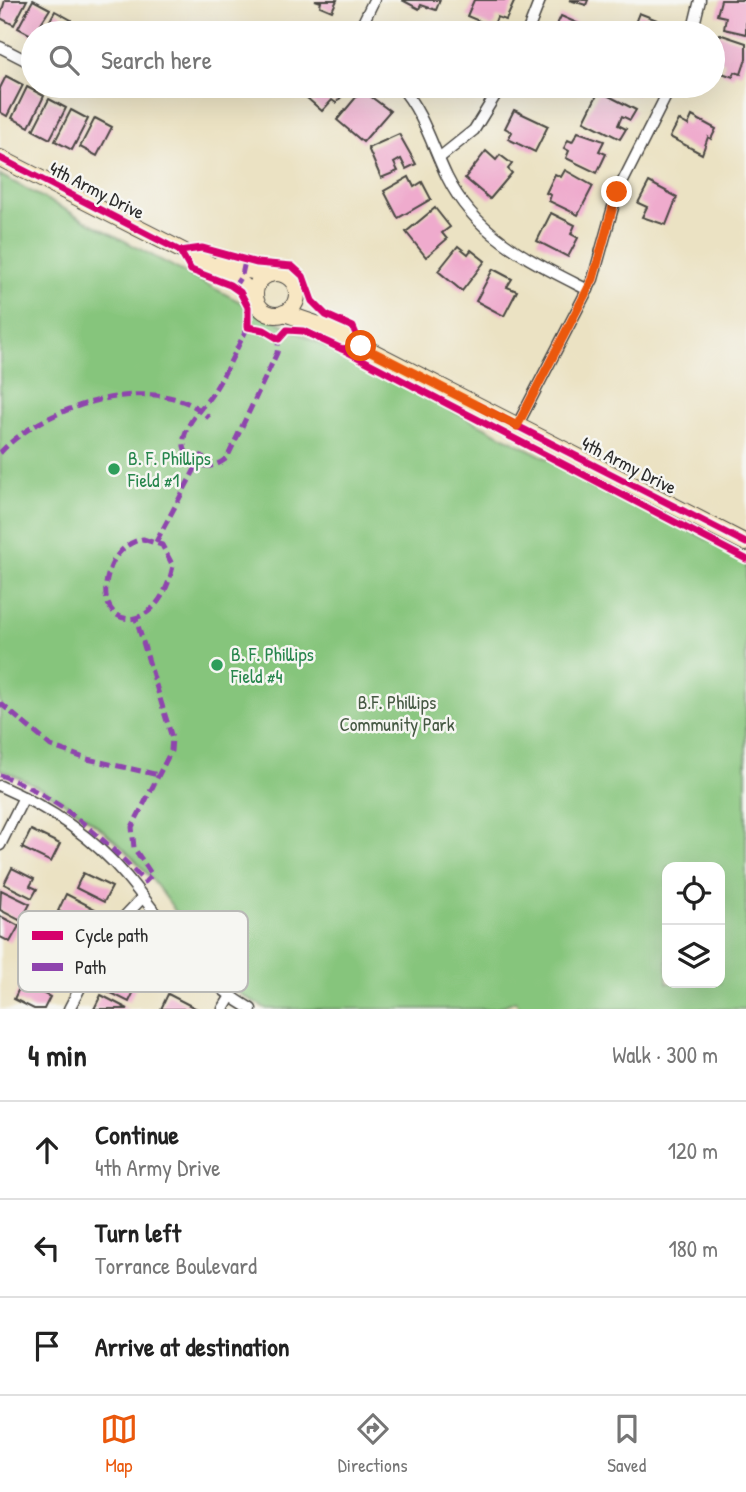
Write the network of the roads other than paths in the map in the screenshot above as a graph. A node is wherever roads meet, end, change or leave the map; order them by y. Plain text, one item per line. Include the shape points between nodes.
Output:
1 (374, 0) edge
2 (540, 0) edge
3 (699, 0) edge
4 (364, 21) edge
5 (532, 21) edge
6 (695, 21) edge
7 (0, 47) edge
8 (21, 58) edge
9 (408, 98) edge
10 (494, 98) edge
11 (665, 98) edge
12 (0, 158) edge
13 (439, 158) junction
14 (207, 264) junction
15 (270, 274) junction
16 (588, 290) junction
17 (296, 294) junction
18 (255, 296) junction
19 (284, 313) junction
20 (325, 327) junction
21 (517, 426) junction
22 (746, 543) edge
23 (0, 786) edge
24 (24, 797) junction
25 (0, 845) edge
26 (143, 897) junction
27 (130, 911) edge
28 (154, 911) edge
29 (78, 992) edge
30 (226, 992) edge
31 (231, 996) junction
32 (69, 1009) edge
33 (223, 1009) edge
34 (250, 1009) edge

1 - 4 street
2 - 5 street
3 - 6 street
7 - 8 street
9 - 13 street
10 - 13 street via 474,130
11 - 16 street via 620,186
12 - 14 street, 4th Army Drive
13 - 16 street via 464,205 491,234
14 - 15 street, 4th Army Drive
14 - 18 street, 4th Army Drive via 239,280
15 - 17 street, 4th Army Drive via 288,278
15 - 18 street via 260,280
16 - 21 street
17 - 19 street via 291,309
17 - 20 street, 4th Army Drive
18 - 19 street, 4th Army Drive via 264,311
19 - 20 street, 4th Army Drive
20 - 21 street, 4th Army Drive
21 - 22 street, 4th Army Drive
23 - 24 street
24 - 25 street
24 - 26 street via 83,835
26 - 27 street
26 - 28 street
29 - 32 street
30 - 31 street
31 - 33 street
31 - 34 street

